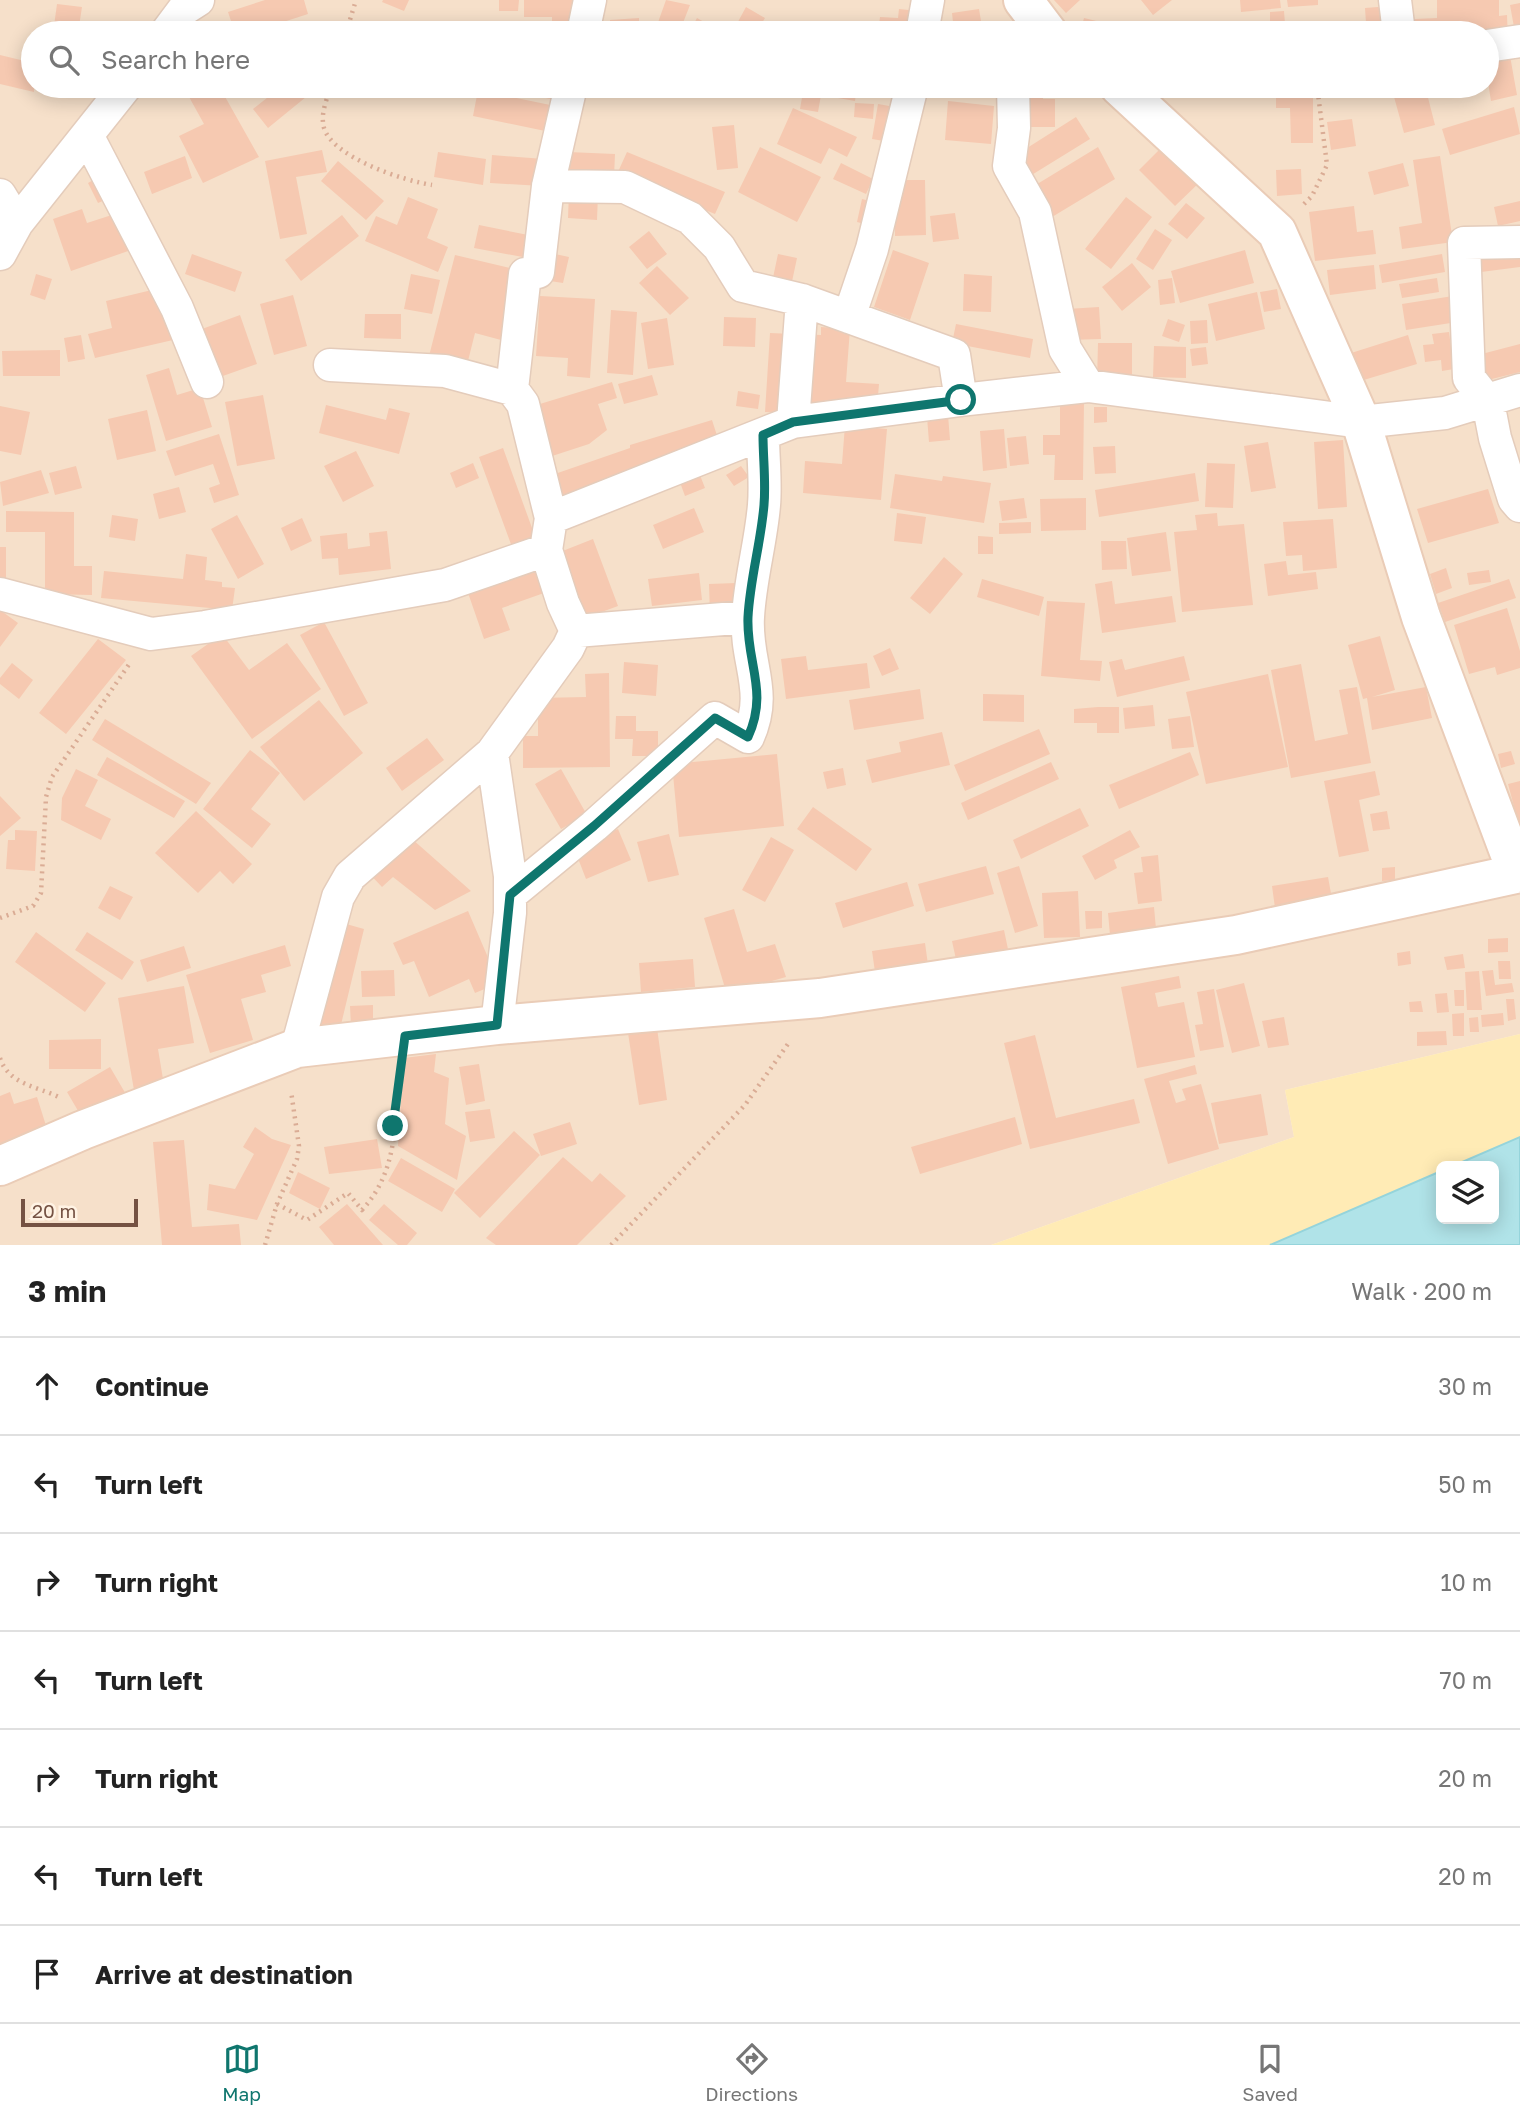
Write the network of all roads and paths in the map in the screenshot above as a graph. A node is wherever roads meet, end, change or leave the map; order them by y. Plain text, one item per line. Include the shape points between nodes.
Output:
1 (198, 0) edge
2 (356, 0) edge
3 (590, 0) edge
4 (928, 0) edge
5 (1395, 0) edge
6 (175, 21) edge
7 (350, 21) edge
8 (586, 21) edge
9 (924, 21) edge
10 (1398, 21) edge
11 (1520, 41) edge
12 (1499, 44) edge
13 (117, 98) edge
14 (327, 98) edge
15 (568, 98) edge
16 (909, 98) edge
17 (1013, 98) edge
18 (1132, 98) edge
19 (1319, 98) edge
20 (88, 137) junction
21 (432, 185) dead end
22 (548, 186) junction
23 (0, 195) edge
24 (17, 223) junction
25 (1278, 232) junction
26 (1520, 242) edge
27 (0, 254) edge
28 (802, 300) junction
29 (849, 317) junction
30 (330, 365) dead end
31 (207, 382) dead end
32 (1088, 386) junction
33 (512, 389) junction
34 (1520, 390) edge
35 (961, 400) junction
36 (1488, 402) junction
37 (793, 422) junction
38 (1361, 422) junction
39 (763, 435) junction
40 (1520, 506) edge
41 (551, 518) junction
42 (546, 550) junction
43 (0, 594) edge
44 (748, 617) junction
45 (576, 631) junction
46 (151, 634) junction
47 (492, 752) junction
48 (1519, 873) edge
49 (510, 895) junction
50 (0, 918) edge
51 (820, 998) junction
52 (497, 1025) junction
53 (405, 1036) junction
54 (297, 1048) junction
55 (0, 1058) edge
56 (83, 1130) junction
57 (0, 1166) edge
58 (277, 1204) junction
59 (265, 1245) edge
60 (611, 1245) edge

1 - 6 street
2 - 7 path
3 - 8 street
4 - 9 street
5 - 10 street
11 - 12 street
13 - 20 street
14 - 21 path via 324,130 334,143 387,175
15 - 22 street
16 - 29 street via 872,248
17 - 32 street via 1009,166 1035,212 1065,349
18 - 25 street
19 - 25 path via 1327,165 1312,195
20 - 24 street
20 - 31 street via 177,308
22 - 28 street via 625,187 690,218 719,247 743,286
22 - 33 street via 538,272 525,274
23 - 24 street
24 - 27 street
25 - 38 street
26 - 36 street via 1464,243 1469,378
28 - 29 street
28 - 37 street
29 - 35 street via 954,355
30 - 33 street via 445,371
32 - 35 street
32 - 38 street
33 - 41 street via 523,404
34 - 36 street
35 - 37 street
36 - 38 street via 1400,420
36 - 40 street via 1495,439
37 - 39 street
38 - 48 street via 1421,617
39 - 41 street
39 - 44 street via 764,504
41 - 42 street
42 - 45 street
42 - 46 street via 445,584
43 - 46 street
44 - 45 street
44 - 49 street via 758,692 757,717 748,737 715,718
45 - 47 street
46 - 50 path via 52,777 46,797 41,893 33,906
47 - 49 street
47 - 54 street via 350,876 338,897
48 - 51 street via 1236,935
49 - 52 street
51 - 52 street
51 - 60 path via 745,1105
52 - 53 street
53 - 54 street
53 - 58 path via 393,1151 374,1196 362,1210 348,1193 307,1220
54 - 56 street
54 - 58 path via 290,1082 299,1146
55 - 56 path via 14,1080 62,1098
56 - 57 street
58 - 59 path

